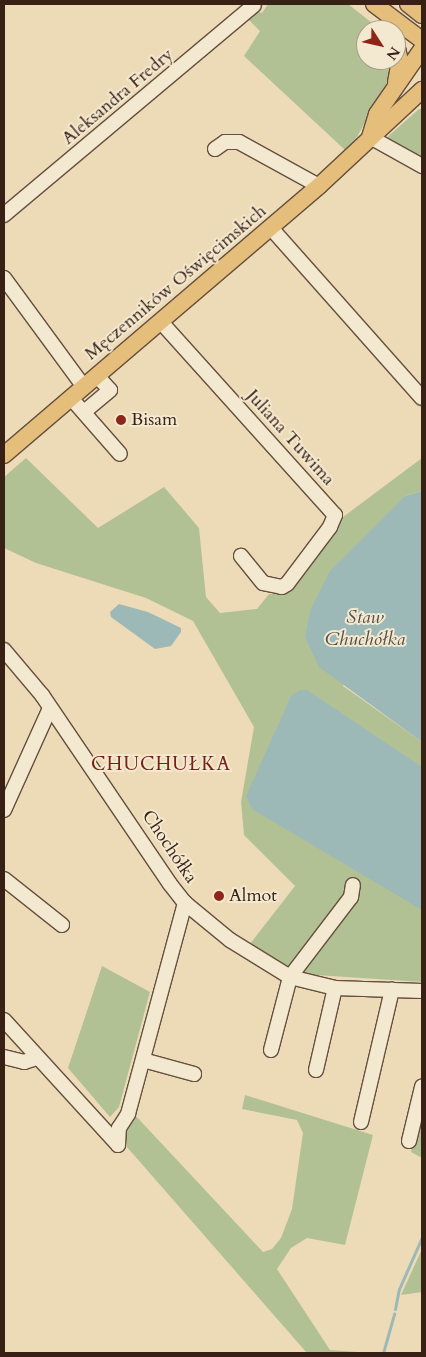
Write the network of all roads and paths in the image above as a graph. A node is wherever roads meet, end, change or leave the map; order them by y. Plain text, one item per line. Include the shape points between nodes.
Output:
1 (408, 4) edge
2 (254, 5) dead end
3 (378, 7) edge
4 (422, 15) edge
5 (385, 20) edge
6 (422, 40) edge
7 (422, 49) edge
8 (398, 70) edge
9 (395, 86) junction
10 (419, 96) edge
11 (370, 136) junction
12 (215, 149) dead end
13 (422, 166) edge
14 (319, 186) junction
15 (4, 216) edge
16 (271, 228) junction
17 (4, 278) edge
18 (161, 322) junction
19 (97, 376) junction
20 (84, 387) junction
21 (71, 398) junction
22 (422, 398) edge
23 (84, 412) junction
24 (120, 454) dead end
25 (4, 455) edge
26 (241, 556) dead end
27 (4, 650) edge
28 (50, 708) junction
29 (4, 810) edge
30 (4, 879) edge
31 (353, 885) dead end
32 (185, 903) junction
33 (62, 925) dead end
34 (290, 977) junction
35 (335, 988) junction
36 (392, 990) junction
37 (422, 991) edge
38 (4, 1020) edge
39 (271, 1050) dead end
40 (4, 1057) edge
41 (36, 1058) junction
42 (142, 1060) junction
43 (316, 1070) dead end
44 (194, 1074) dead end
45 (422, 1087) edge
46 (361, 1122) dead end
47 (409, 1141) dead end

1 - 4 main road
2 - 15 street, Aleksandra Fredry
3 - 5 main road
3 - 6 main road
7 - 9 main road, Męczenników Oświęcimskich
8 - 9 main road
9 - 11 main road, Męczenników Oświęcimskich via 377,114
10 - 11 main road, Męczenników Oświęcimskich
11 - 13 street
11 - 14 main road, Męczenników Oświęcimskich
12 - 14 street via 225,142 239,142
14 - 16 main road, Męczenników Oświęcimskich
16 - 18 main road, Męczenników Oświęcimskich
16 - 22 street
17 - 20 street
18 - 19 main road, Męczenników Oświęcimskich
18 - 26 street, Juliana Tuwima via 335,515 330,527 287,584 268,587
19 - 20 main road, Męczenników Oświęcimskich
19 - 23 street via 110,390
20 - 21 main road, Męczenników Oświęcimskich
21 - 23 street
21 - 25 main road, Męczenników Oświęcimskich
23 - 24 street
27 - 28 street, Chochółka
28 - 29 street
28 - 32 street, Chochółka
30 - 33 street
31 - 34 street via 351,896
32 - 34 street, Chochółka via 230,940
32 - 42 street
34 - 35 street, Chochółka
34 - 39 street
35 - 36 street, Chochółka
35 - 43 street
36 - 37 street, Chochółka
36 - 46 street
38 - 41 street
40 - 41 street via 24,1062
41 - 42 street via 118,1145 119,1128 128,1114
42 - 44 street
45 - 47 street

